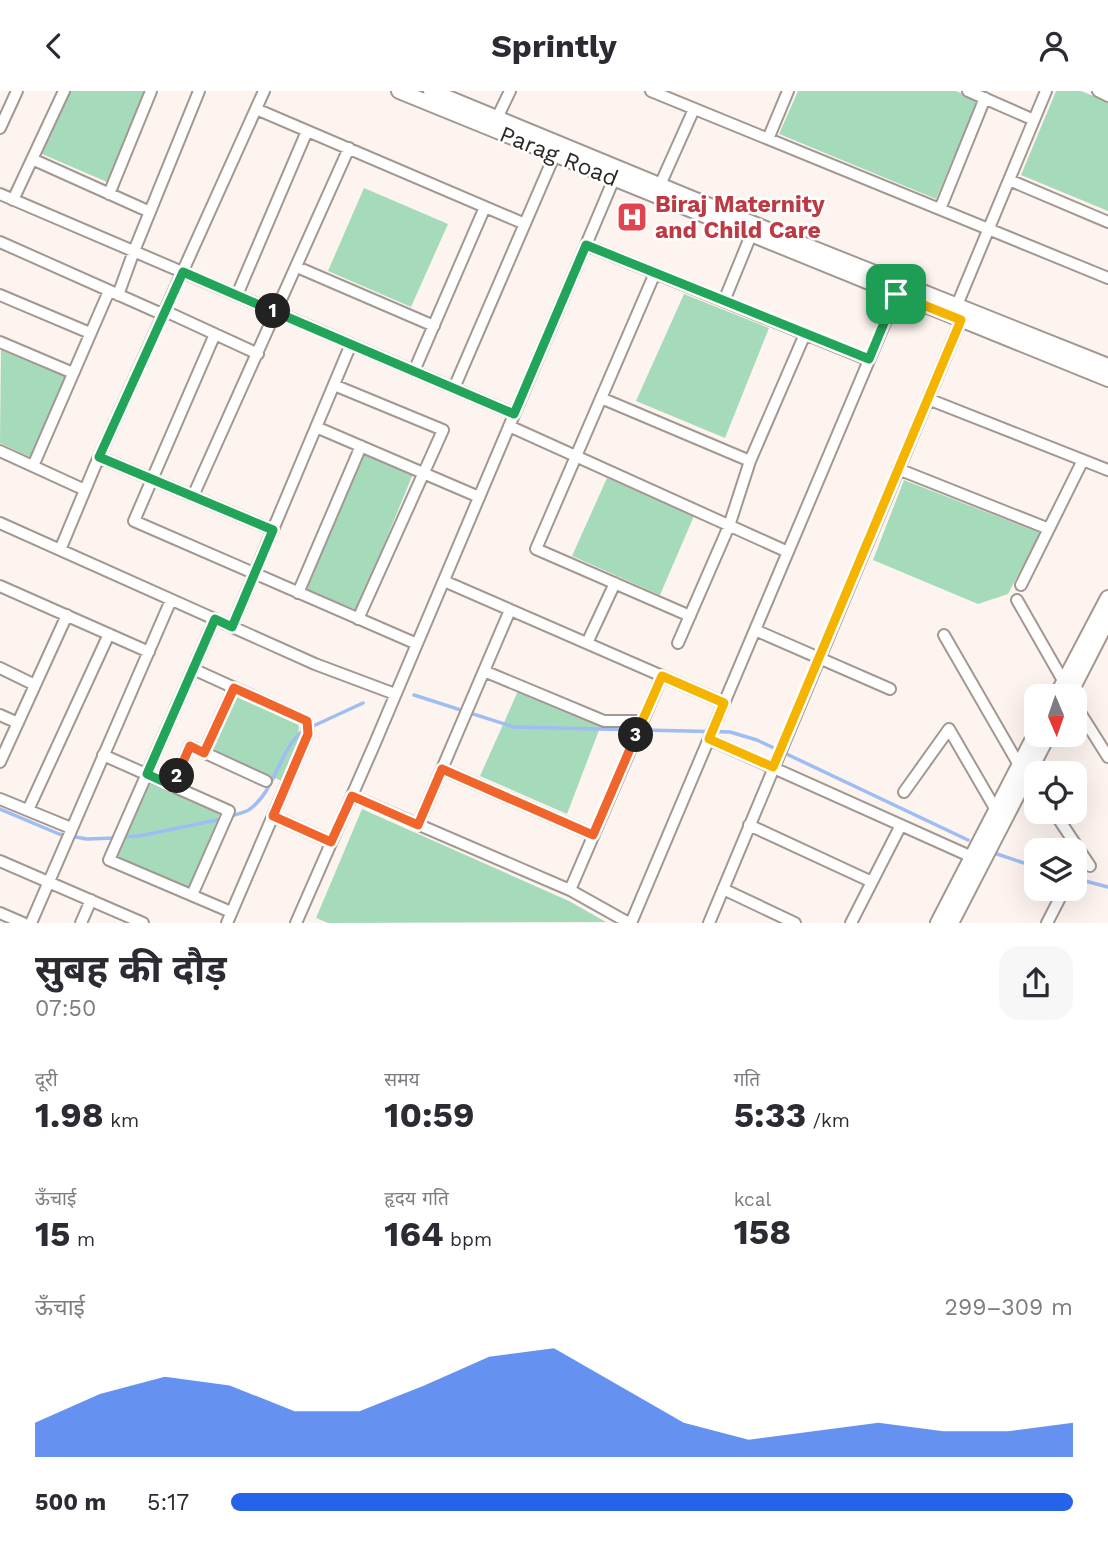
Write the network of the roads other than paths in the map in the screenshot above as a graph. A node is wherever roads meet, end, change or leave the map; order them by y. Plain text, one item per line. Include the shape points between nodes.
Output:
1 (17, 91) edge
2 (64, 91) edge
3 (151, 91) edge
4 (199, 91) edge
5 (264, 91) edge
6 (399, 91) edge
7 (431, 91) edge
8 (510, 91) edge
9 (651, 91) edge
10 (788, 91) edge
11 (968, 91) edge
12 (1046, 91) edge
13 (1098, 91) edge
14 (1108, 96) edge
15 (985, 98) junction
16 (5, 104) edge
17 (256, 109) junction
18 (694, 109) junction
19 (497, 118) junction
20 (1034, 120) junction
21 (0, 128) edge
22 (307, 131) junction
23 (768, 139) junction
24 (349, 148) junction
25 (555, 155) junction
26 (32, 159) junction
27 (616, 173) junction
28 (1009, 180) junction
29 (660, 185) junction
30 (0, 194) edge
31 (109, 194) junction
32 (13, 200) junction
33 (485, 207) junction
34 (940, 209) junction
35 (149, 212) junction
36 (1108, 222) edge
37 (525, 223) junction
38 (988, 229) junction
39 (751, 235) junction
40 (0, 242) edge
41 (586, 245) junction
42 (134, 251) junction
43 (297, 267) junction
44 (183, 272) junction
45 (655, 273) junction
46 (1108, 278) edge
47 (899, 288) junction
48 (113, 293) junction
49 (0, 295) edge
50 (237, 295) junction
51 (724, 301) junction
52 (957, 305) junction
53 (277, 312) junction
54 (164, 313) junction
55 (961, 320) junction
56 (434, 326) junction
57 (90, 333) junction
58 (215, 334) junction
59 (805, 334) junction
60 (0, 343) edge
61 (351, 344) junction
62 (258, 354) junction
63 (869, 359) junction
64 (1108, 366) edge
65 (414, 371) junction
66 (73, 373) junction
67 (1108, 379) edge
68 (334, 385) junction
69 (454, 388) junction
70 (601, 398) junction
71 (928, 399) junction
72 (514, 414) junction
73 (509, 426) junction
74 (316, 427) junction
75 (361, 446) junction
76 (0, 451) edge
77 (99, 457) junction
78 (576, 457) junction
79 (1083, 460) junction
80 (750, 461) junction
81 (33, 466) junction
82 (898, 469) junction
83 (1108, 470) edge
84 (425, 474) junction
85 (153, 480) junction
86 (85, 490) junction
87 (193, 496) junction
88 (479, 497) junction
89 (0, 523) edge
90 (729, 526) junction
91 (1049, 529) junction
92 (273, 530) junction
93 (60, 550) junction
94 (788, 552) junction
95 (254, 573) junction
96 (444, 581) junction
97 (615, 583) junction
98 (1021, 585) dead end
99 (0, 586) edge
100 (298, 593) junction
101 (1108, 598) edge
102 (171, 600) junction
103 (1017, 600) dead end
104 (510, 610) junction
105 (67, 615) junction
106 (690, 616) junction
107 (215, 619) junction
108 (358, 619) junction
109 (1108, 619) edge
110 (232, 627) junction
111 (755, 630) junction
112 (109, 634) junction
113 (944, 635) dead end
114 (587, 643) junction
115 (678, 643) dead end
116 (417, 644) junction
117 (149, 652) junction
118 (819, 658) junction
119 (0, 668) edge
120 (193, 669) junction
121 (484, 671) junction
122 (662, 676) junction
123 (1061, 684) edge
124 (1072, 684) edge
125 (1073, 684) edge
126 (35, 685) junction
127 (234, 688) junction
128 (890, 689) dead end
129 (396, 694) junction
130 (724, 703) junction
131 (0, 715) edge
132 (18, 723) junction
133 (642, 723) junction
134 (1087, 725) edge
135 (711, 733) junction
136 (204, 753) junction
137 (103, 755) junction
138 (1108, 757) edge
139 (0, 762) edge
140 (775, 763) junction
141 (1024, 768) edge
142 (442, 769) junction
143 (147, 774) junction
144 (1024, 779) edge
145 (266, 781) dead end
146 (1024, 783) edge
147 (173, 786) junction
148 (904, 792) dead end
149 (352, 796) junction
150 (0, 799) edge
151 (28, 810) junction
152 (996, 810) junction
153 (273, 816) junction
154 (1062, 824) edge
155 (418, 825) junction
156 (749, 825) junction
157 (901, 825) junction
158 (69, 834) junction
159 (593, 835) junction
160 (331, 842) junction
161 (972, 857) junction
162 (0, 861) edge
163 (1090, 866) dead end
164 (48, 882) junction
165 (872, 882) junction
166 (723, 889) junction
167 (570, 890) junction
168 (192, 895) junction
169 (91, 900) junction
170 (1058, 901) edge
171 (0, 913) edge
172 (229, 917) edge
173 (300, 921) edge
174 (23, 922) edge
175 (32, 922) edge
176 (81, 922) edge
177 (143, 922) edge
178 (630, 922) edge
179 (709, 922) edge
180 (796, 922) edge
181 (851, 922) edge
182 (938, 922) edge
183 (951, 922) edge
184 (1047, 922) edge

1 - 16 street
2 - 26 street
3 - 31 street
4 - 35 street
5 - 17 street
6 - 25 street, Parag Road
7 - 19 street, Parag Road
8 - 19 street
9 - 18 street
10 - 23 street
11 - 15 street
12 - 20 street
13 - 14 street
15 - 20 street
15 - 34 street
16 - 21 street
17 - 22 street
17 - 44 street
18 - 23 street
18 - 29 street
19 - 27 street, Parag Road
20 - 28 street
22 - 24 street
22 - 50 street
23 - 34 street
24 - 33 street
24 - 43 street
25 - 27 street, Parag Road
25 - 37 street
26 - 31 street
26 - 32 street
27 - 29 street, Parag Road
27 - 39 street, Parag Road
27 - 41 street
28 - 36 street
28 - 38 street
29 - 47 street, Parag Road
30 - 32 street
31 - 35 street
32 - 42 street
33 - 37 street
33 - 56 street
34 - 38 street
35 - 42 street
37 - 69 street
38 - 46 street
38 - 52 street
39 - 47 street, Parag Road
39 - 51 street
40 - 48 street
41 - 45 street
41 - 72 street
42 - 44 street
42 - 48 street
43 - 53 street
43 - 56 street
44 - 50 street
44 - 54 street
45 - 51 street
45 - 70 street
47 - 52 street, Parag Road
47 - 55 street, Parag Road
47 - 63 street
48 - 54 street
48 - 57 street
49 - 57 street
50 - 53 street
51 - 59 street
52 - 64 street, Parag Road
53 - 61 street
53 - 62 street
54 - 58 street
54 - 77 street
55 - 67 street, Parag Road
55 - 71 street
56 - 65 street
57 - 66 street
58 - 62 street
58 - 85 street
59 - 63 street
59 - 80 street
60 - 66 street
61 - 65 street
61 - 68 street
62 - 87 street
63 - 94 street
65 - 69 street
66 - 81 street
68 - 74 street
68 - 84 street via 443,430
69 - 72 street
70 - 78 street
70 - 80 street
71 - 79 street
71 - 82 street
72 - 73 street
73 - 78 street
73 - 88 street
74 - 75 street
74 - 92 street
75 - 84 street
75 - 100 street
76 - 81 street
77 - 85 street
77 - 86 street
78 - 90 street
78 - 97 street via 536,549
79 - 83 street
79 - 91 street
80 - 90 street
81 - 86 street
82 - 91 street
82 - 118 street
84 - 88 street
84 - 108 street
85 - 87 street
85 - 95 street via 134,521
86 - 93 street
87 - 92 street
88 - 96 street
89 - 93 street
90 - 94 street
90 - 106 street
91 - 98 street
92 - 95 street
93 - 102 street
94 - 111 street
95 - 100 street
95 - 110 street
96 - 104 street
96 - 116 street
97 - 106 street
97 - 114 street
99 - 105 street
100 - 108 street
101 - 124 street
102 - 107 street
102 - 117 street
103 - 123 street
104 - 114 street
104 - 121 street
105 - 112 street
105 - 126 street
106 - 115 street
107 - 110 street
107 - 120 street
108 - 116 street
109 - 125 street
110 - 129 street
111 - 118 street
111 - 130 street
112 - 117 street
112 - 151 street
113 - 141 street
114 - 122 street
116 - 129 street
117 - 137 street
118 - 128 street
118 - 140 street
119 - 126 street
120 - 127 street
120 - 143 street
121 - 133 street via 604,721
121 - 142 street
122 - 130 street
122 - 133 street
126 - 132 street
127 - 136 street
127 - 153 street via 307,721 308,734
129 - 149 street
130 - 135 street
131 - 132 street
132 - 139 street
133 - 159 street
134 - 138 street
135 - 140 street
135 - 178 street
136 - 145 street
136 - 147 street via 190,746
137 - 143 street
137 - 158 street
140 - 156 street
140 - 157 street
142 - 155 street
142 - 159 street
143 - 147 street
143 - 168 street via 109,860
144 - 152 street
146 - 183 street
147 - 168 street via 229,811
148 - 152 street via 949,729
149 - 155 street
149 - 160 street
150 - 151 street
151 - 158 street
152 - 161 street
153 - 160 street
153 - 172 street
154 - 163 street
155 - 167 street
156 - 165 street
156 - 166 street
157 - 161 street
157 - 165 street
158 - 164 street
159 - 167 street
160 - 173 street
161 - 182 street
162 - 164 street
164 - 169 street
164 - 175 street
165 - 181 street
166 - 179 street
166 - 180 street
167 - 178 street
168 - 172 street
169 - 176 street
169 - 177 street
170 - 184 street
171 - 174 street

